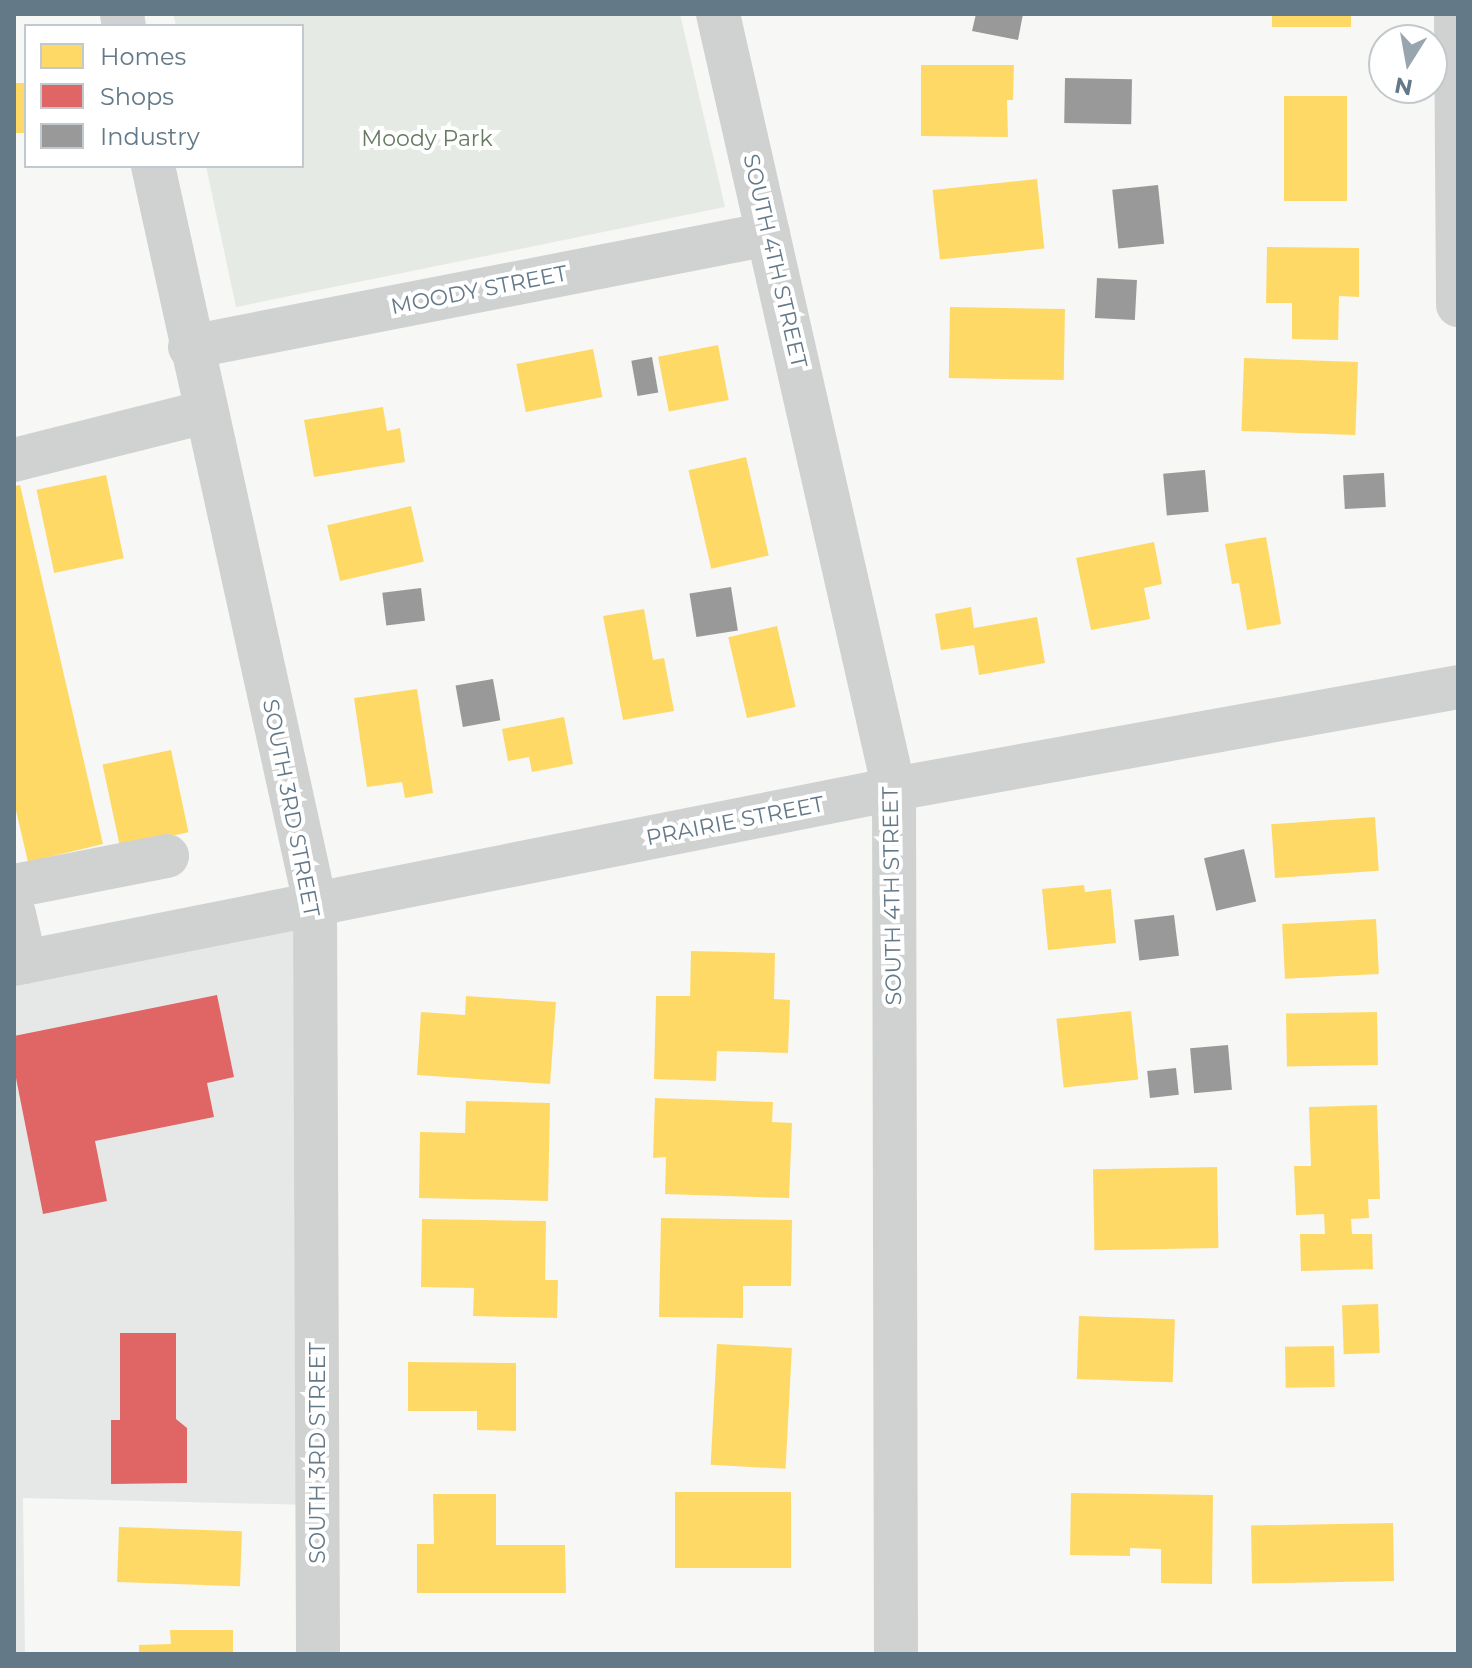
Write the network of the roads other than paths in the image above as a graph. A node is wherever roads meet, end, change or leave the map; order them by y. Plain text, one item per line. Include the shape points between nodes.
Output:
1 (718, 14) edge
2 (1456, 14) edge
3 (153, 168) edge
4 (768, 234) junction
5 (1458, 305) edge
6 (190, 347) junction
7 (205, 412) junction
8 (14, 460) edge
9 (1458, 687) edge
10 (894, 789) junction
11 (167, 856) dead end
12 (14, 886) edge
13 (315, 903) junction
14 (14, 914) edge
15 (20, 963) edge
16 (318, 1654) edge
17 (896, 1654) edge

1 - 4 street, SOUTH 4TH STREET
2 - 5 street
3 - 6 street, SOUTH 3RD STREET
4 - 6 street, MOODY STREET
4 - 10 street, SOUTH 4TH STREET
6 - 7 street, SOUTH 3RD STREET
7 - 8 street
7 - 13 street, SOUTH 3RD STREET
9 - 10 street, PRAIRIE STREET
10 - 13 street, PRAIRIE STREET
10 - 17 street, SOUTH 4TH STREET
11 - 12 street
13 - 15 street, PRAIRIE STREET
13 - 16 street, SOUTH 3RD STREET
14 - 15 street

